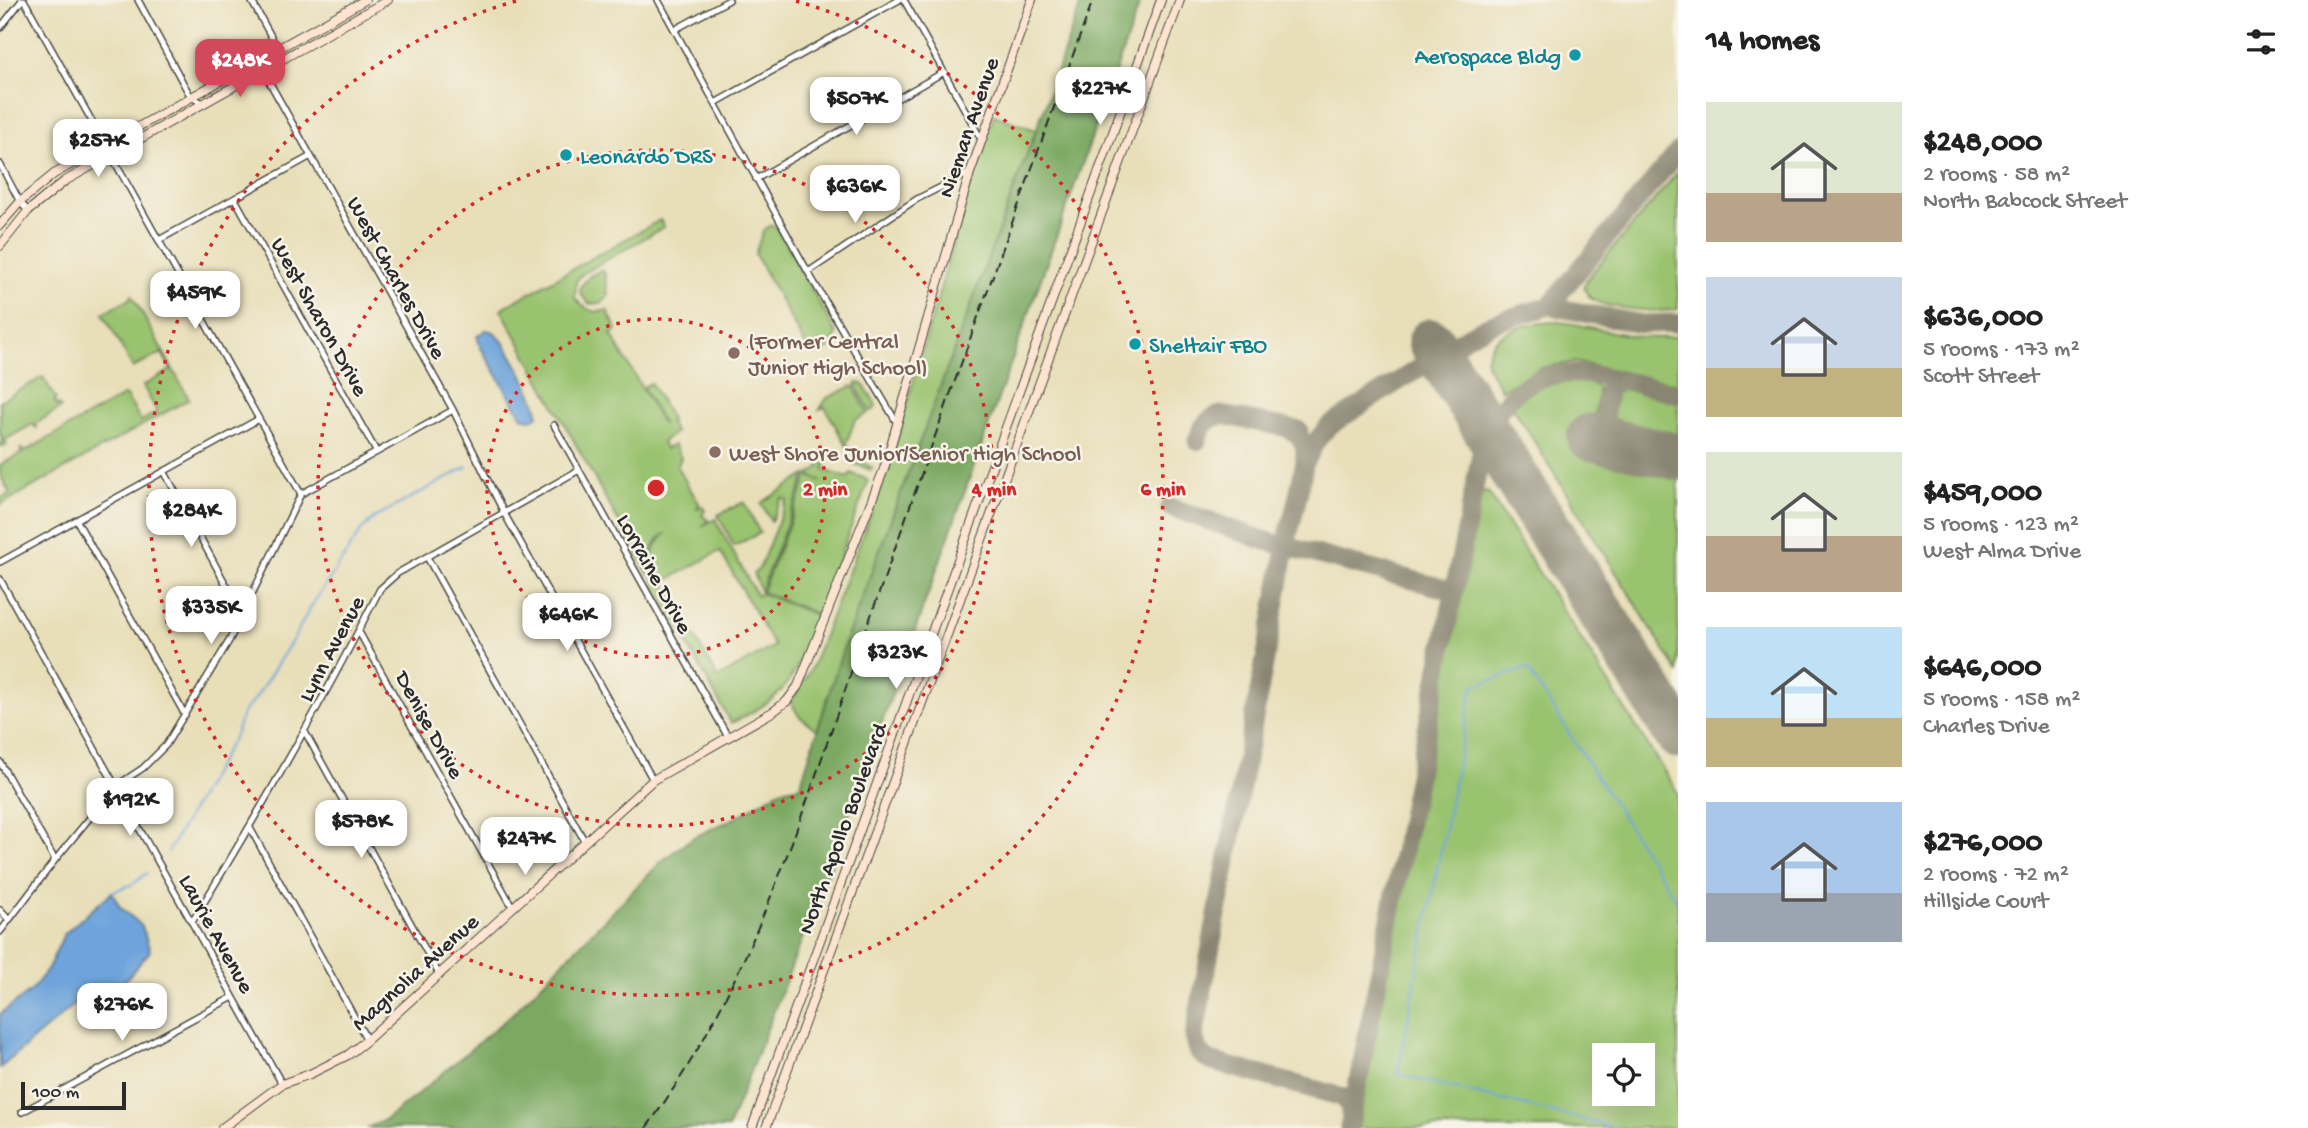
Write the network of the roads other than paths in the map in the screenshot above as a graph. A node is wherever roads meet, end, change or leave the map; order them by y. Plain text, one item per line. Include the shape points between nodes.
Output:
1 (23, 0) edge
2 (138, 0) edge
3 (251, 0) edge
4 (388, 0) edge
5 (658, 0) edge
6 (729, 0) edge
7 (901, 0) edge
8 (1032, 0) edge
9 (1161, 0) edge
10 (1180, 0) edge
11 (369, 3) edge
12 (0, 28) edge
13 (676, 29) junction
14 (278, 49) junction
15 (257, 60) junction
16 (263, 70) junction
17 (944, 72) junction
18 (191, 97) junction
19 (203, 103) junction
20 (715, 103) junction
21 (981, 139) junction
22 (105, 144) junction
23 (111, 155) junction
24 (311, 156) junction
25 (0, 164) edge
26 (970, 173) junction
27 (756, 179) junction
28 (235, 198) junction
29 (20, 202) junction
30 (28, 211) junction
31 (0, 225) edge
32 (159, 240) junction
33 (0, 246) edge
34 (808, 272) junction
35 (453, 410) junction
36 (259, 419) junction
37 (897, 423) junction
38 (554, 425) dead end
39 (376, 451) junction
40 (579, 470) junction
41 (164, 471) junction
42 (301, 494) junction
43 (504, 513) junction
44 (76, 521) junction
45 (427, 557) junction
46 (0, 562) edge
47 (0, 579) edge
48 (242, 614) junction
49 (359, 632) junction
50 (787, 701) joint
51 (185, 715) junction
52 (305, 732) junction
53 (728, 737) junction
54 (0, 762) edge
55 (653, 780) junction
56 (116, 786) junction
57 (250, 828) junction
58 (585, 842) junction
59 (55, 860) junction
60 (513, 908) junction
61 (0, 910) edge
62 (9, 920) junction
63 (192, 922) junction
64 (0, 932) edge
65 (440, 976) junction
66 (233, 997) junction
67 (367, 1040) junction
68 (282, 1084) junction
69 (22, 1112) dead end
70 (222, 1128) edge
71 (752, 1128) edge
72 (766, 1128) edge

1 - 12 street
1 - 22 street
2 - 18 street
3 - 14 street
4 - 11 street
5 - 13 street
6 - 13 street
7 - 17 street
7 - 20 street
8 - 21 street, Nieman Avenue
9 - 71 street, North Apollo Boulevard
10 - 72 street, North Apollo Boulevard
11 - 14 street
11 - 16 street
13 - 20 street
14 - 15 street
15 - 16 street, West Charles Drive
15 - 18 street
16 - 19 street
16 - 24 street, West Charles Drive
17 - 21 street
17 - 27 street
18 - 19 street
18 - 22 street
19 - 23 street
20 - 27 street
21 - 26 street, Nieman Avenue
22 - 23 street
22 - 29 street via 54,174
23 - 30 street via 65,181
23 - 32 street
24 - 28 street
24 - 35 street, West Charles Drive
25 - 29 street
26 - 34 street via 917,200
26 - 37 street, Nieman Avenue
27 - 34 street
28 - 32 street
28 - 39 street, West Sharon Drive
29 - 30 street
29 - 31 street
30 - 33 street
32 - 36 street
34 - 37 street
35 - 39 street
35 - 43 street, West Charles Drive
36 - 41 street
36 - 42 street
37 - 50 street, Nieman Avenue via 808,668
38 - 40 street, Lorraine Drive
39 - 42 street
40 - 43 street, Lynn Avenue
40 - 53 street, Lorraine Drive
41 - 44 street
41 - 48 street
42 - 48 street
43 - 45 street, Lynn Avenue
43 - 55 street, West Charles Drive
44 - 46 street
44 - 51 street
45 - 49 street, Lynn Avenue via 380,589
45 - 58 street
47 - 56 street, Laurie Avenue
48 - 51 street
49 - 52 street, Lynn Avenue
49 - 60 street, Denise Drive
50 - 53 street, Magnolia Avenue
51 - 56 street via 166,745
52 - 57 street, Lynn Avenue
52 - 65 street
53 - 55 street, Magnolia Avenue
54 - 59 street
55 - 58 street, Magnolia Avenue
56 - 59 street
56 - 63 street, Laurie Avenue
57 - 63 street, Lynn Avenue
57 - 67 street
58 - 60 street, Magnolia Avenue
59 - 62 street
60 - 65 street, Magnolia Avenue
61 - 62 street
62 - 64 street
63 - 66 street, Laurie Avenue
65 - 67 street, Magnolia Avenue
66 - 68 street, Laurie Avenue
66 - 69 street
67 - 68 street, Magnolia Avenue via 348,1055
68 - 70 street, Magnolia Avenue

